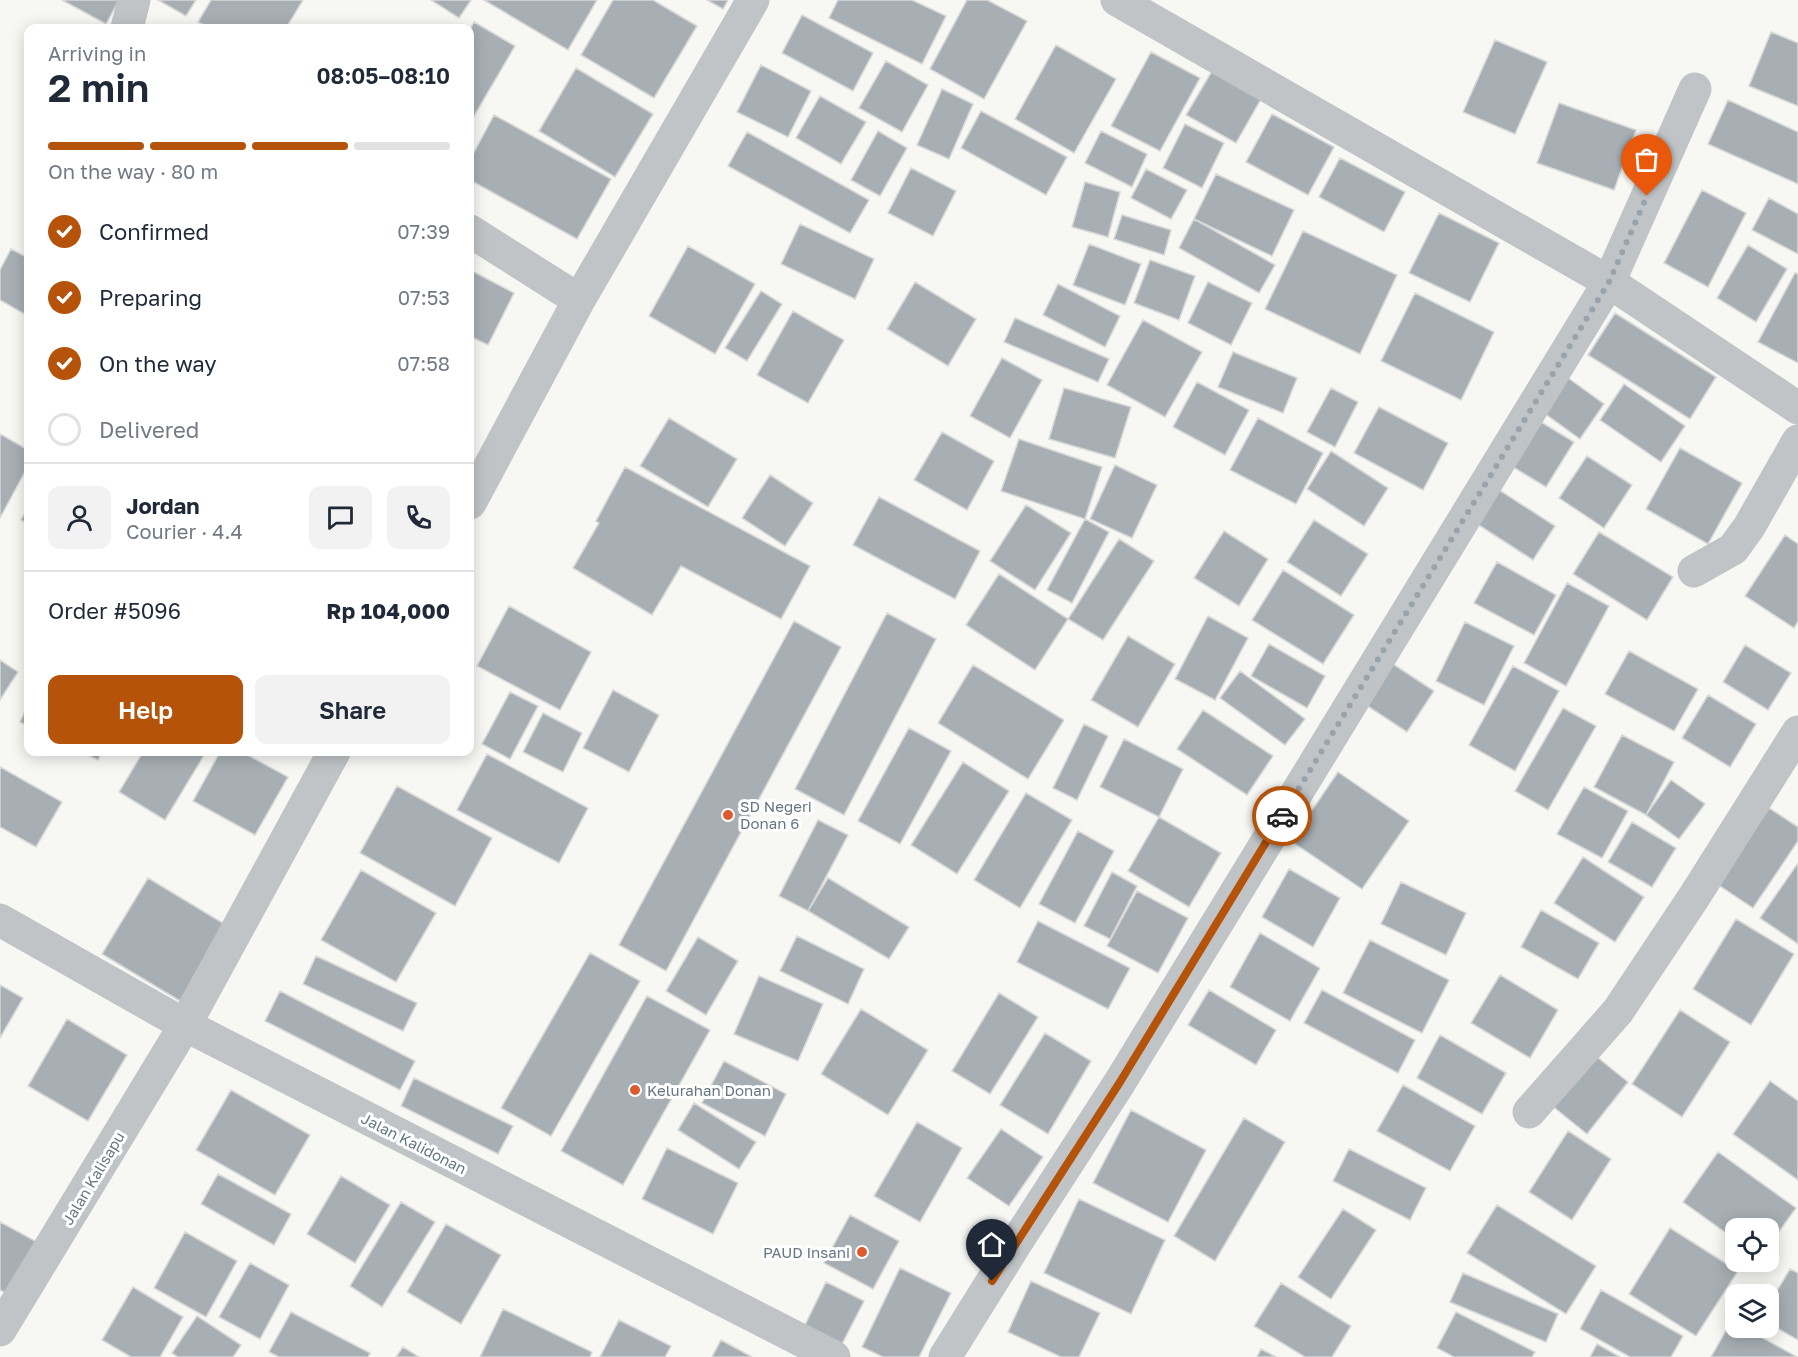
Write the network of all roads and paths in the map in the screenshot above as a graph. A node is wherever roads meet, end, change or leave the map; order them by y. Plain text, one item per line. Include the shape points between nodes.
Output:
1 (134, 0) edge
2 (753, 0) edge
3 (1117, 0) edge
4 (128, 24) edge
5 (1695, 89) dead end
6 (474, 234) edge
7 (1609, 282) junction
8 (579, 300) junction
9 (1798, 408) edge
10 (1798, 441) edge
11 (474, 495) edge
12 (1694, 571) dead end
13 (1798, 732) edge
14 (332, 756) edge
15 (0, 920) edge
16 (186, 1025) junction
17 (1529, 1112) dead end
18 (0, 1330) edge
19 (834, 1357) edge
20 (945, 1357) edge

1 - 4 street
2 - 8 street
3 - 7 street
5 - 7 street
6 - 8 street
7 - 9 street
7 - 20 street via 1120,1082
8 - 11 street
10 - 12 street via 1733,549
13 - 17 street via 1618,1011
14 - 16 street, Jalan Kalisapu
15 - 16 street, Jalan Kalidonan
16 - 18 street, Jalan Kalisapu
16 - 19 street, Jalan Kalidonan

